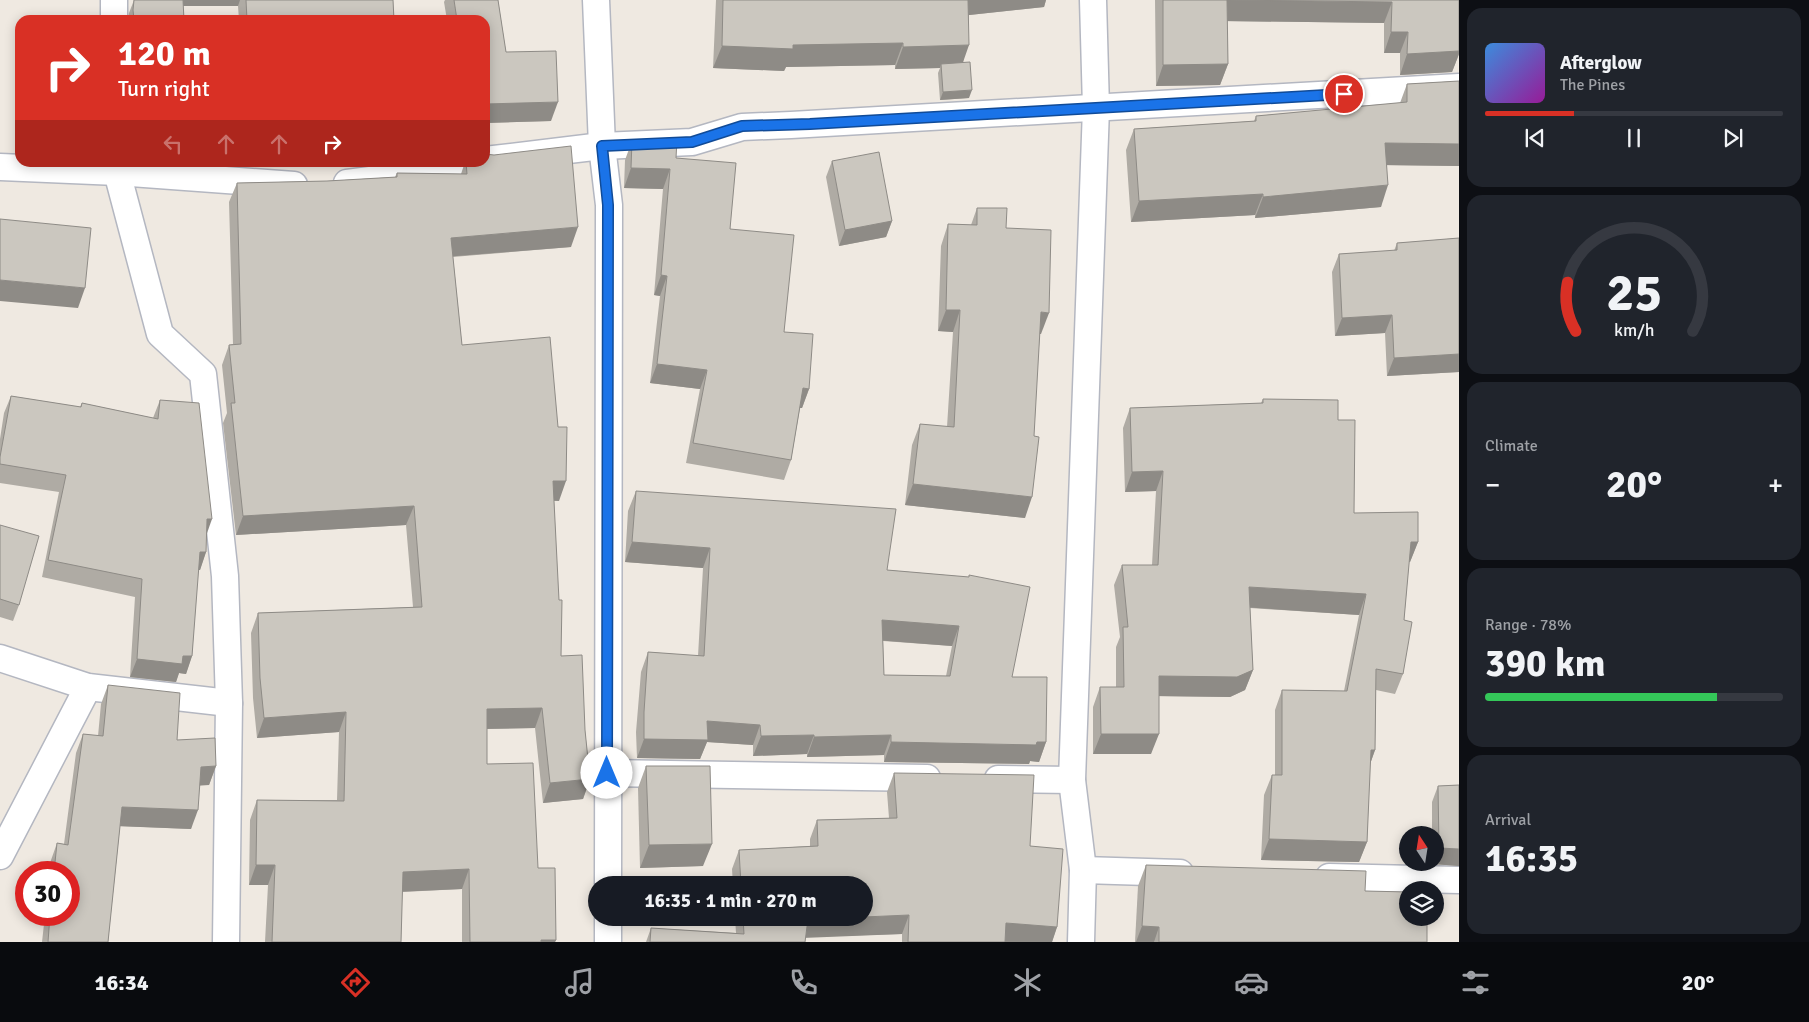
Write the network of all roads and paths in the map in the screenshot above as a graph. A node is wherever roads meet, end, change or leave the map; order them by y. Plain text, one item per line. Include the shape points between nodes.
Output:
1 (114, 0) edge
2 (596, 0) edge
3 (1093, 0) edge
4 (114, 15) edge
5 (1459, 87) edge
6 (1096, 108) junction
7 (602, 146) junction
8 (490, 159) edge
9 (0, 167) edge
10 (117, 167) edge
11 (440, 167) edge
12 (0, 658) edge
13 (88, 687) junction
14 (230, 703) junction
15 (607, 773) junction
16 (1072, 780) junction
17 (0, 856) edge
18 (1083, 870) junction
19 (1202, 873) edge
20 (608, 876) edge
21 (1310, 876) edge
22 (1459, 880) edge
23 (608, 926) edge
24 (226, 942) edge
25 (608, 942) edge
26 (1081, 942) edge

1 - 4 street
2 - 7 street
3 - 6 street
5 - 6 street
6 - 7 street via 742,126 692,142
6 - 16 street
7 - 8 street
7 - 15 street via 608,205
9 - 10 street
10 - 11 street via 322,186
10 - 14 street via 160,334 203,374 225,576
12 - 13 street
13 - 14 street
13 - 17 street
14 - 24 street
15 - 16 street
15 - 20 street
16 - 18 street
18 - 19 street
18 - 26 street
21 - 22 street
23 - 25 street

